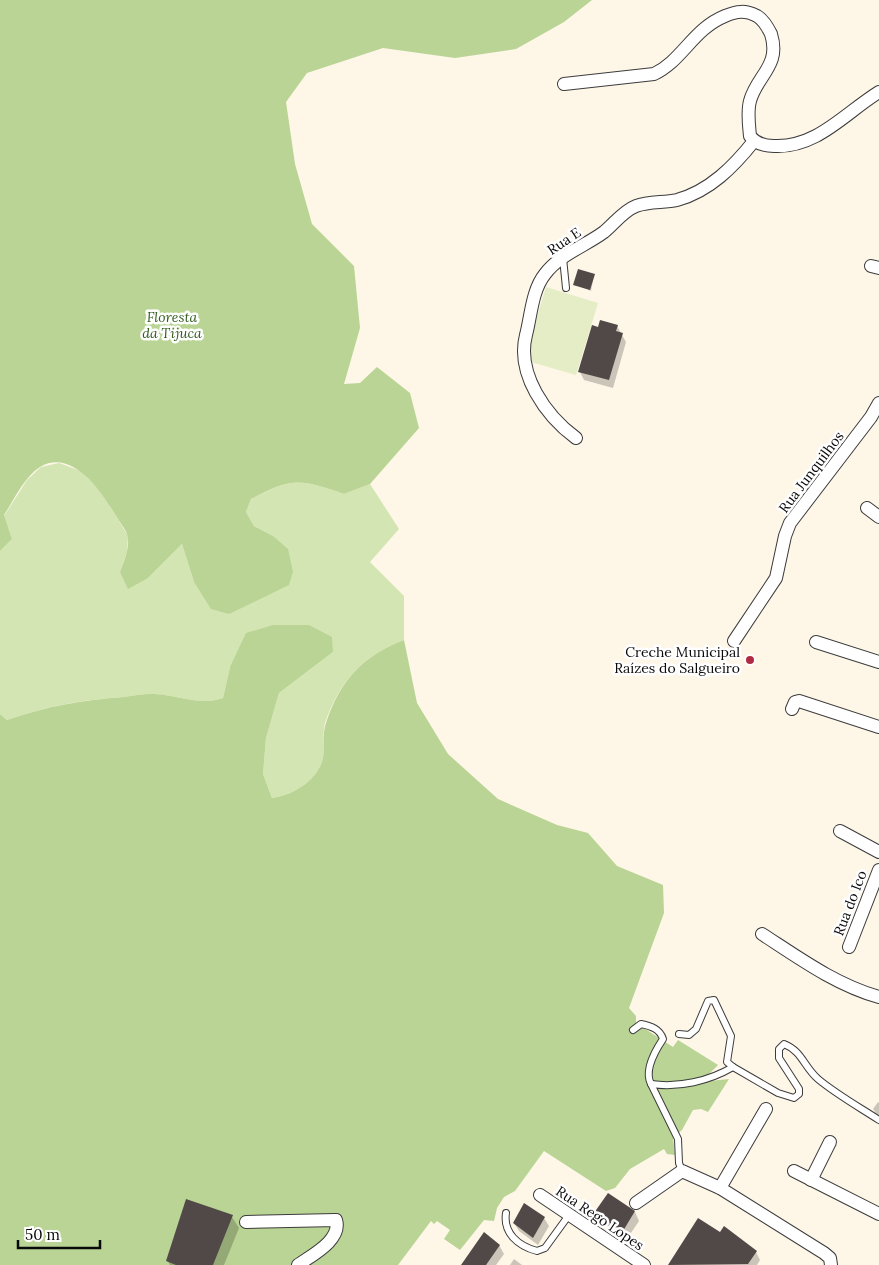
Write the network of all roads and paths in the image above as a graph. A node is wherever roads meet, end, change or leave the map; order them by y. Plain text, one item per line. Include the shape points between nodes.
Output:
1 (564, 84) dead end
2 (879, 92) edge
3 (754, 141) junction
4 (563, 258) junction
5 (566, 288) dead end
6 (879, 403) edge
7 (576, 438) dead end
8 (867, 508) dead end
9 (879, 517) edge
10 (734, 640) dead end
11 (816, 642) dead end
12 (879, 662) edge
13 (792, 709) dead end
14 (879, 728) edge
15 (840, 831) dead end
16 (879, 852) edge
17 (879, 870) edge
18 (762, 934) dead end
19 (849, 947) dead end
20 (879, 997) edge
21 (633, 1030) dead end
22 (679, 1034) dead end
23 (733, 1067) junction
24 (651, 1084) junction
25 (766, 1109) dead end
26 (879, 1120) edge
27 (830, 1142) dead end
28 (682, 1171) junction
29 (794, 1171) dead end
30 (811, 1180) junction
31 (720, 1188) junction
32 (540, 1195) dead end
33 (636, 1203) dead end
34 (506, 1213) dead end
35 (879, 1214) edge
36 (569, 1215) junction
37 (246, 1222) dead end
38 (298, 1265) edge
39 (644, 1265) edge
40 (831, 1265) edge

1 - 3 street via 654,74 666,67 706,26 739,11 750,12 761,19 774,44 772,61 750,100 749,127
2 - 3 street via 827,130 798,144 768,146
3 - 4 street, Rua E via 733,166 704,189 676,200 634,207 602,234
4 - 5 lane
4 - 7 street, Rua E via 544,274 539,285 523,355 528,374 547,411
6 - 10 street, Rua Junquilhos via 790,523 776,578
8 - 9 street
11 - 12 street
13 - 14 street via 799,701
15 - 16 street
17 - 19 street, Rua do Ico
18 - 20 street via 844,984
21 - 24 lane via 641,1024 655,1028 663,1039 650,1068 648,1079
22 - 23 lane via 689,1035 696,1029 708,1001 714,1000 731,1036 726,1062
23 - 24 lane via 714,1078 678,1085
23 - 26 lane via 778,1093 794,1098 799,1089 779,1058 779,1049 784,1044 793,1048 819,1080
24 - 28 lane via 678,1139
25 - 31 street
27 - 30 street
28 - 31 street
28 - 33 street
29 - 30 street
30 - 35 street
31 - 40 street via 824,1253 830,1258
32 - 36 street, Rua Rego Lopes
34 - 36 lane via 510,1235 537,1251 545,1248
36 - 39 street, Rua Rego Lopes
37 - 38 street via 336,1220 338,1225 334,1237

